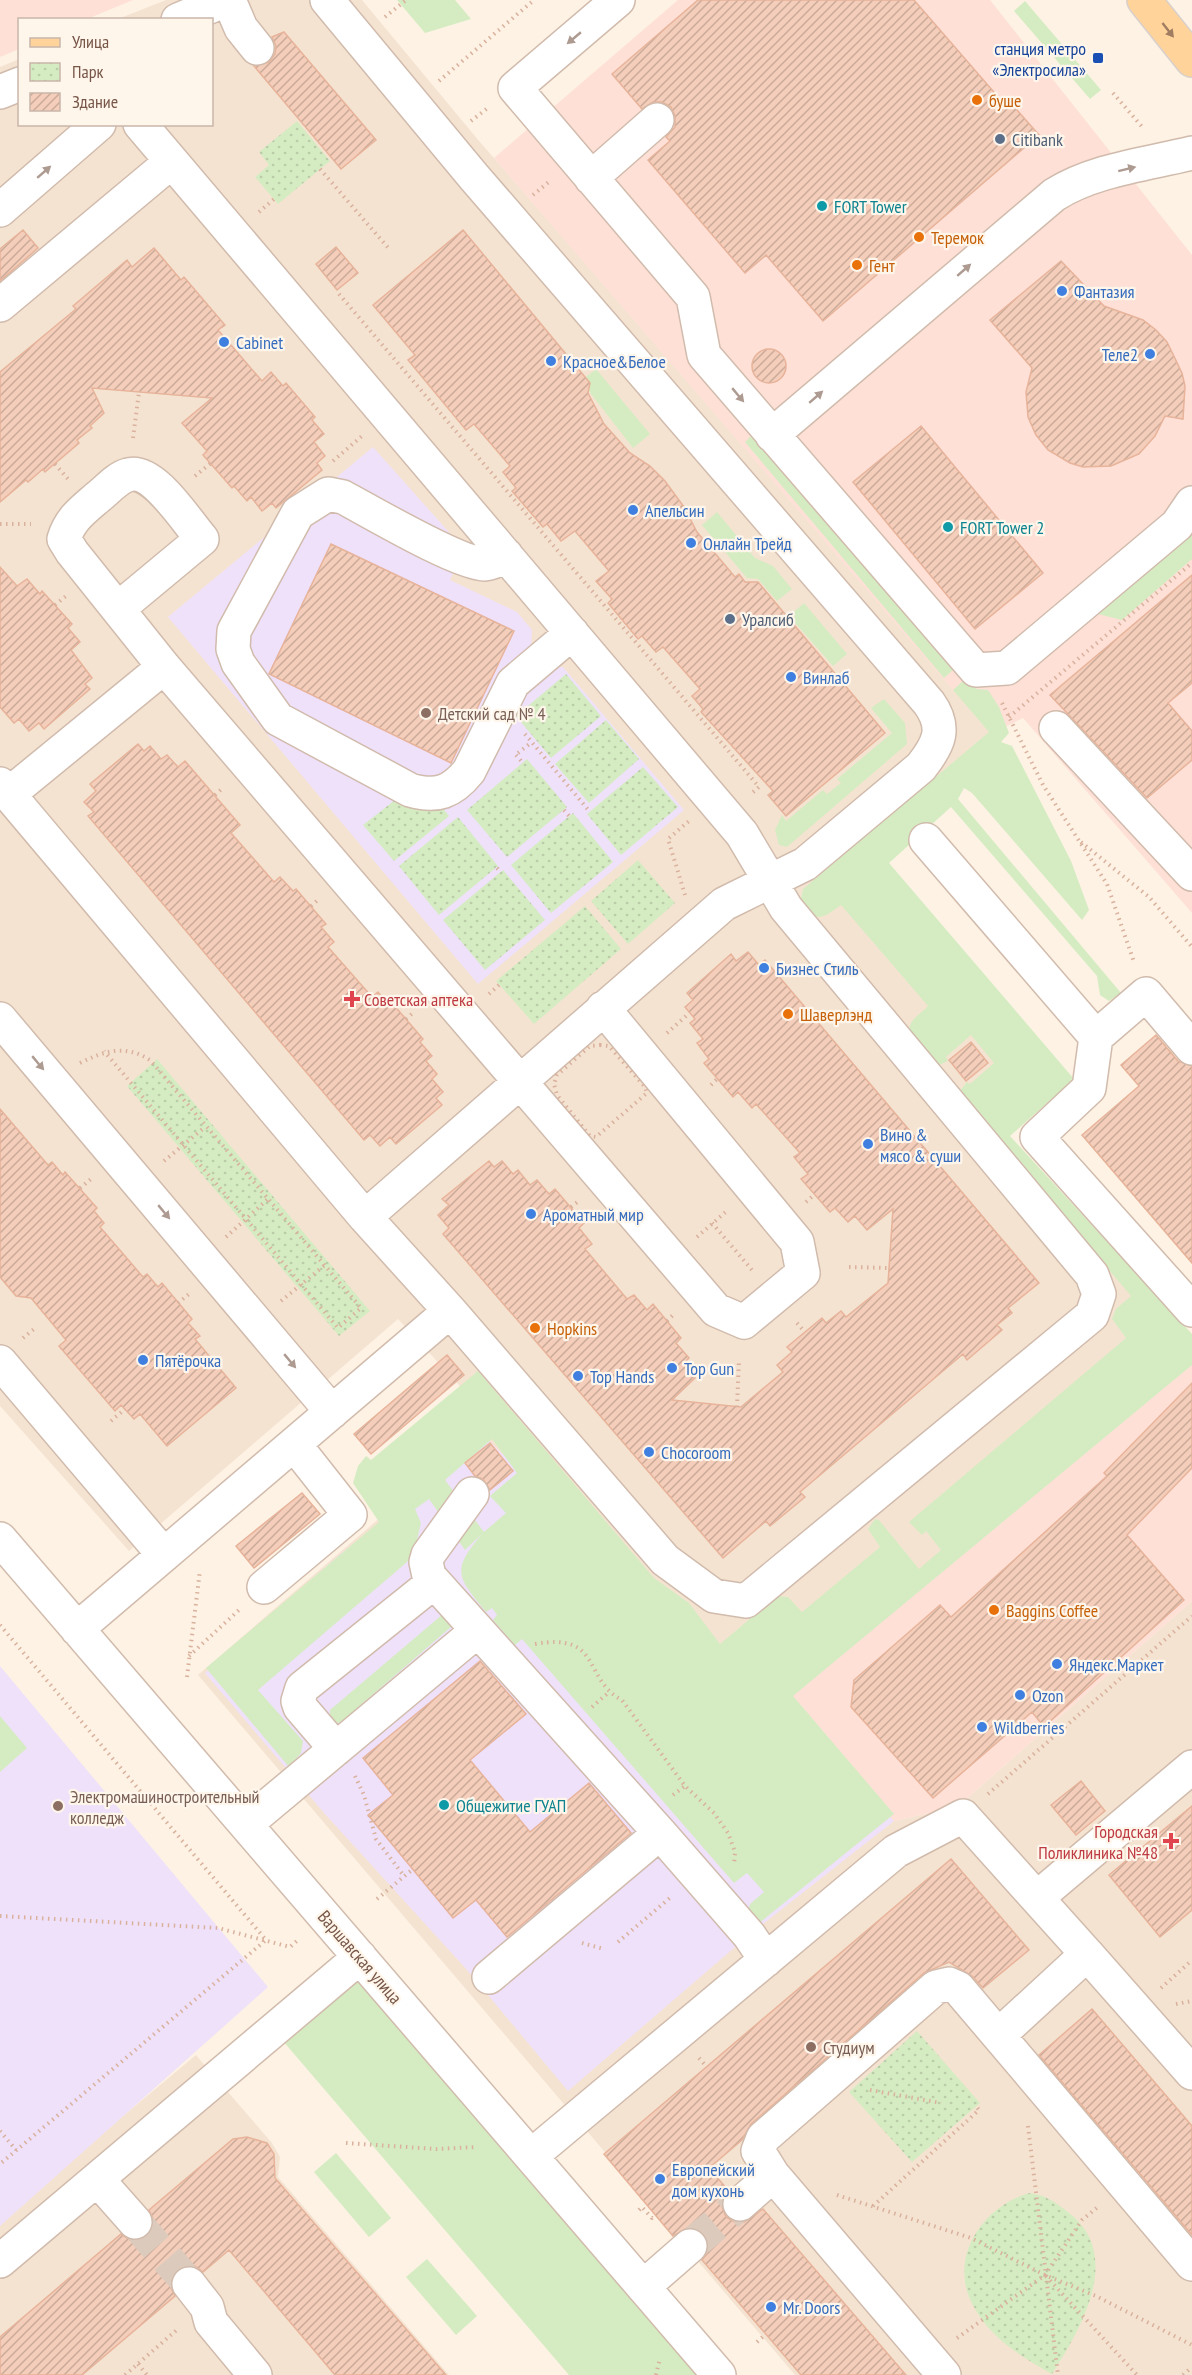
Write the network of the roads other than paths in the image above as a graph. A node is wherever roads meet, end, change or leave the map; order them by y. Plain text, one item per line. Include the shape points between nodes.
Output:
1 (227, 0) edge
2 (327, 0) edge
3 (618, 0) edge
4 (1144, 0) edge
5 (183, 18) edge
6 (257, 48) dead end
7 (1192, 60) edge
8 (18, 85) edge
9 (0, 92) edge
10 (657, 120) dead end
11 (97, 126) edge
12 (142, 126) edge
13 (1192, 153) edge
14 (171, 162) junction
15 (591, 178) junction
16 (0, 210) edge
17 (0, 305) edge
18 (772, 435) junction
19 (1192, 503) edge
20 (506, 555) junction
21 (118, 608) dead end
22 (572, 633) junction
23 (164, 667) junction
24 (1056, 728) dead end
25 (4, 789) edge
26 (926, 840) dead end
27 (1192, 874) edge
28 (770, 881) junction
29 (603, 1008) junction
30 (0, 1019) edge
31 (1096, 1037) junction
32 (1192, 1048) edge
33 (519, 1081) junction
34 (365, 1217) junction
35 (1192, 1310) edge
36 (450, 1311) junction
37 (0, 1362) edge
38 (332, 1412) junction
39 (294, 1444) junction
40 (472, 1494) dead end
41 (0, 1539) edge
42 (164, 1555) junction
43 (434, 1582) junction
44 (264, 1587) road end
45 (77, 1629) junction
46 (477, 1631) junction
47 (338, 1748) junction
48 (1192, 1767) edge
49 (246, 1824) junction
50 (660, 1833) junction
51 (1038, 1897) junction
52 (1088, 1954) junction
53 (360, 1957) junction
54 (766, 1960) junction
55 (489, 1977) dead end
56 (999, 2035) junction
57 (1192, 2073) edge
58 (531, 2156) junction
59 (773, 2175) junction
60 (97, 2179) junction
61 (740, 2204) tunnel mouth
62 (135, 2222) tunnel mouth
63 (690, 2246) tunnel mouth
64 (0, 2261) edge
65 (1192, 2264) edge
66 (189, 2284) tunnel mouth
67 (643, 2287) junction
68 (937, 2366) edge
69 (255, 2375) edge
70 (719, 2375) edge

1 - 5 street
1 - 6 street
2 - 28 street via 938,716 940,730 934,750 921,767 805,864
3 -> 15 street via 515,88
4 -> 7 main road
8 - 9 street
10 - 15 street
16 -> 11 street
12 - 14 street
18 -> 13 street via 1054,195 1087,179
14 - 17 street
14 - 20 street
15 -> 18 street via 693,297 704,355
18 - 19 street via 976,670 1007,668 1177,525
20 - 22 street
20 - 22 street via 483,564 460,558 343,497 328,494 298,513 234,631 238,663 278,719 411,790 441,794 469,771 513,683
21 - 23 street
22 - 28 street via 742,834
23 - 25 street
23 - 33 street
24 - 27 street
25 - 34 street
26 - 31 street
28 - 29 street via 723,904
28 - 36 street via 786,908 1092,1275 1099,1294 1092,1315 747,1601 714,1596 664,1560
29 - 33 street
29 - 33 street via 798,1242 803,1273 744,1322 716,1310
30 -> 38 street
31 - 32 street via 1146,994
31 - 35 street via 1089,1088 1037,1137
33 - 34 street
34 - 36 street
36 - 38 street
37 - 42 street
38 - 39 street
39 - 42 street
39 - 44 street via 350,1515
40 - 43 street via 428,1555 427,1570
41 - 45 street, Варшавская улица
42 - 45 street
43 - 46 street
43 - 47 street via 302,1688 300,1707
45 - 49 street, Варшавская улица
46 - 47 street
46 - 50 street
47 - 49 street
48 - 51 street
49 - 53 street, Варшавская улица
50 - 54 street
50 - 55 street
51 - 52 street
51 - 54 street via 963,1816 896,1851
52 - 56 street
52 - 57 street
53 - 58 street, Варшавская улица
53 - 60 street
54 - 58 street
56 - 59 street via 958,1988 949,1984 936,1987 763,2138 758,2151
56 - 65 street
58 - 67 street, Варшавская улица
59 - 61 street
59 - 68 street
60 - 62 street
60 - 64 street
63 - 67 street
66 - 69 street via 207,2307 211,2322
67 - 70 street, Варшавская улица

